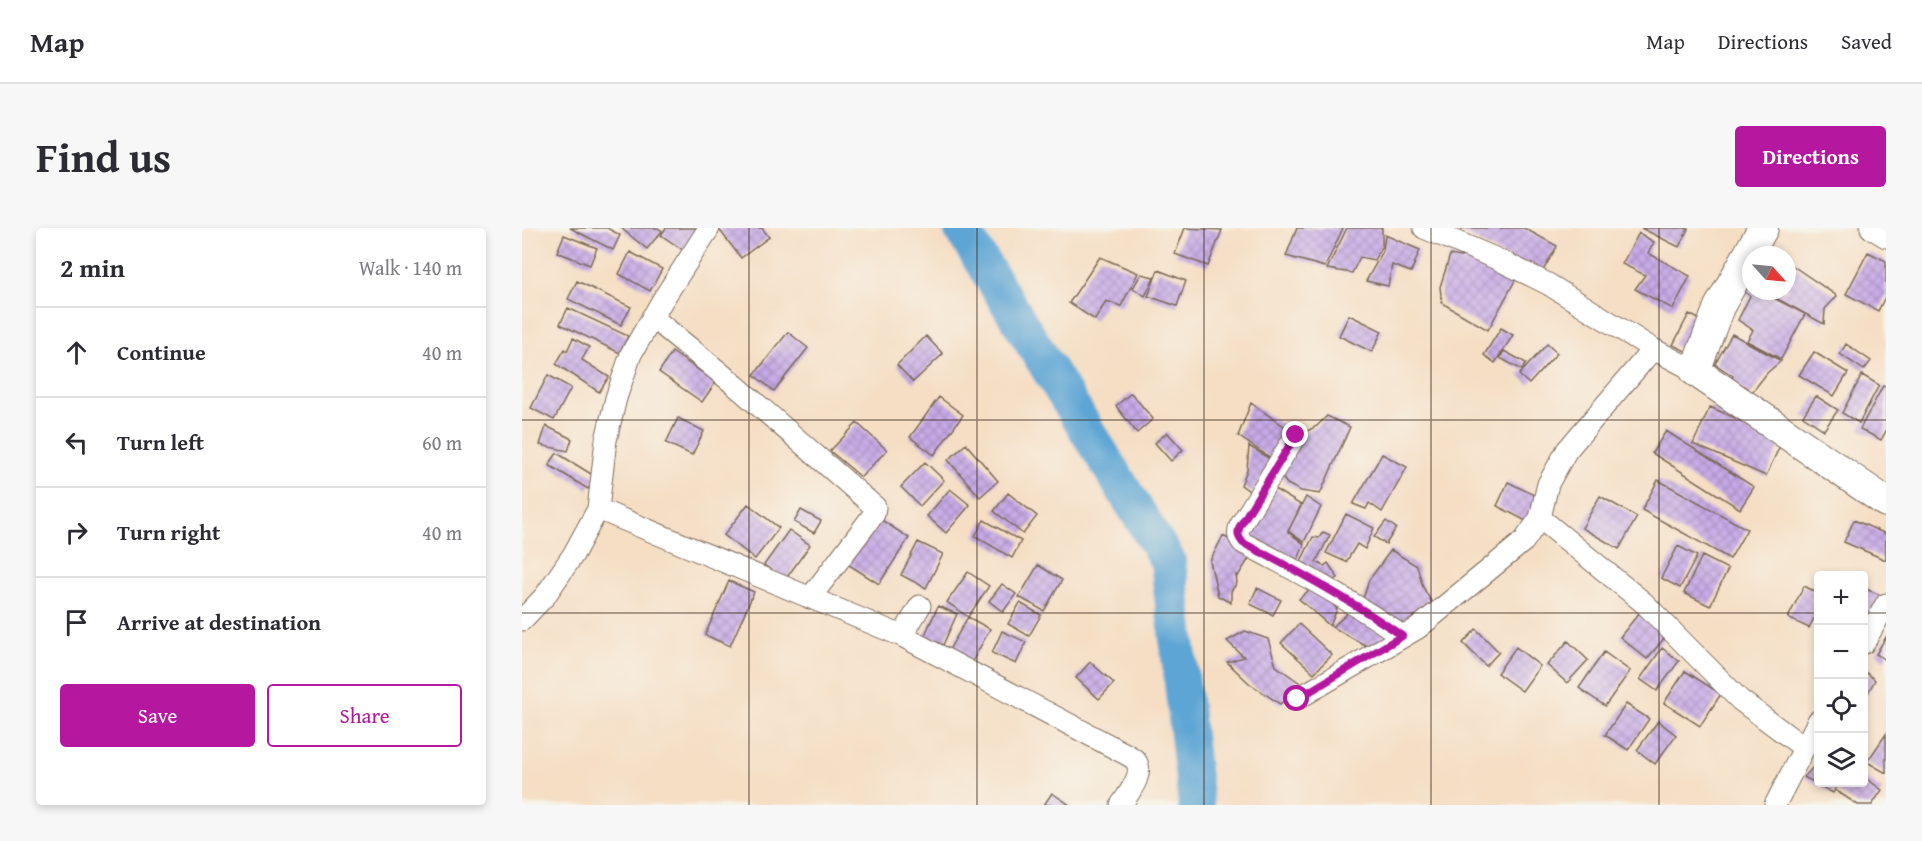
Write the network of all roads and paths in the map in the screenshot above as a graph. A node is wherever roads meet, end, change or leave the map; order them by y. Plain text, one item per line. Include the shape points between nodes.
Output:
1 (709, 228) edge
2 (1424, 228) edge
3 (1763, 228) edge
4 (1871, 228) edge
5 (1886, 237) edge
6 (652, 317) junction
7 (1653, 349) junction
8 (1695, 370) junction
9 (1296, 435) dead end
10 (1886, 502) edge
11 (598, 509) junction
12 (1540, 518) junction
13 (810, 598) junction
14 (1886, 604) edge
15 (920, 606) dead end
16 (522, 620) edge
17 (1868, 635) edge
18 (902, 636) junction
19 (1402, 636) junction
20 (1297, 699) dead end
21 (1814, 728) edge
22 (1803, 747) junction
23 (1121, 805) edge
24 (1775, 805) edge

1 - 6 street
2 - 7 street via 1548,284
3 - 8 street via 1719,307
4 - 5 street
6 - 11 street via 631,354 616,398 606,440
6 - 13 street via 875,507 874,514
7 - 8 street
7 - 12 street via 1567,450 1548,484
8 - 10 street
9 - 19 street via 1237,531 1239,538 1318,581
11 - 13 street
11 - 16 street via 556,580
12 - 19 street via 1524,541 1418,628
12 - 22 street via 1644,603 1740,700
13 - 18 street
14 - 17 street
15 - 18 street
18 - 23 street via 1134,760 1137,776
19 - 20 street
21 - 22 street
22 - 24 street

